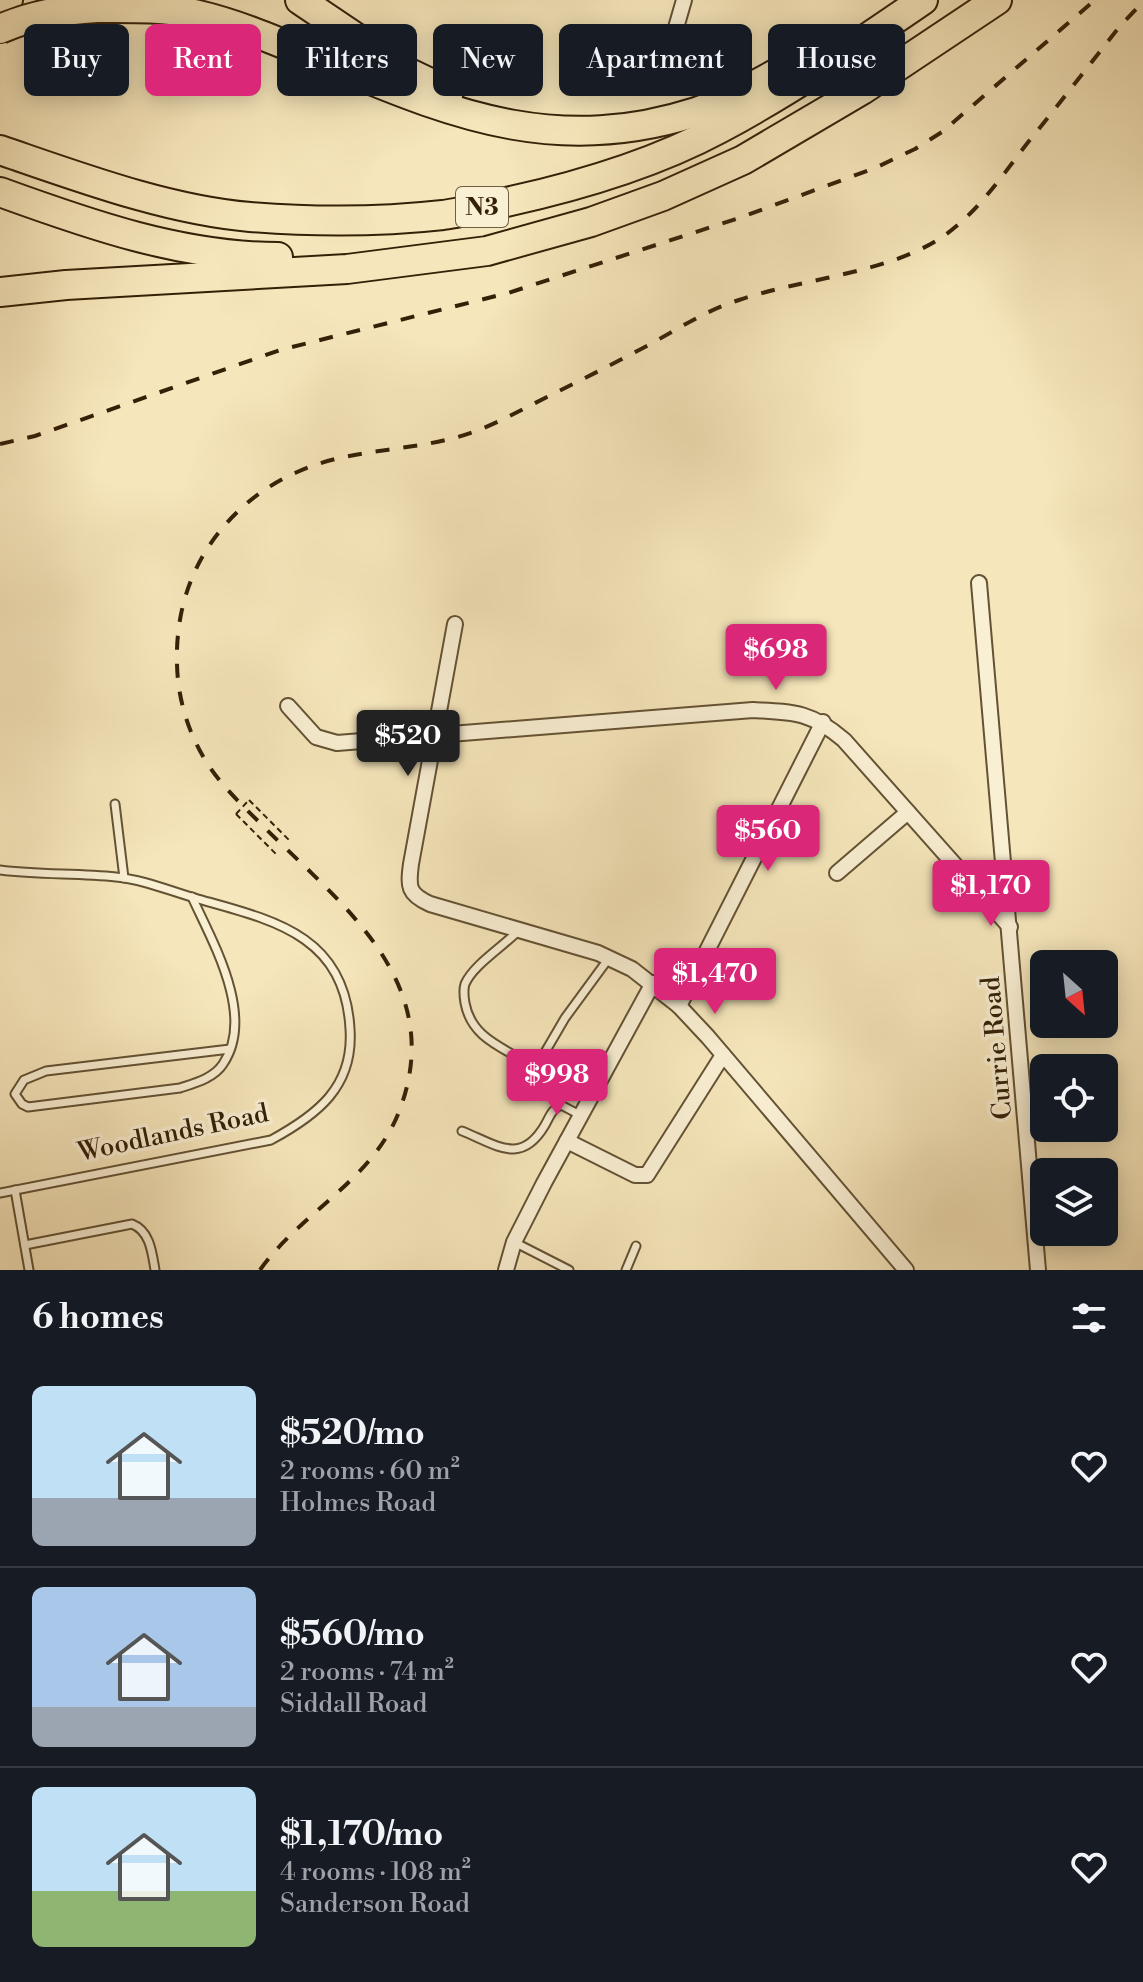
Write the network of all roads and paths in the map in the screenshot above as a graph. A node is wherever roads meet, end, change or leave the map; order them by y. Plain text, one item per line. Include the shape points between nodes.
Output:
1 (10, 0) edge
2 (300, 0) edge
3 (684, 0) edge
4 (896, 0) edge
5 (923, 0) edge
6 (997, 0) edge
7 (677, 24) edge
8 (1, 28) edge
9 (766, 79) junction
10 (0, 150) edge
11 (0, 192) edge
12 (591, 222) junction
13 (0, 290) edge
14 (979, 583) dead end
15 (455, 624) dead end
16 (288, 706) dead end
17 (823, 722) junction
18 (436, 735) junction
19 (115, 804) dead end
20 (908, 812) junction
21 (291, 842) dead end
22 (276, 854) dead end
23 (0, 870) edge
24 (837, 873) dead end
25 (124, 878) junction
26 (192, 897) junction
27 (1010, 927) junction
28 (519, 930) junction
29 (609, 958) junction
30 (653, 983) junction
31 (679, 1006) junction
32 (230, 1049) junction
33 (723, 1055) junction
34 (580, 1115) junction
35 (462, 1131) dead end
36 (567, 1141) junction
37 (15, 1190) junction
38 (0, 1193) edge
39 (514, 1242) junction
40 (25, 1245) junction
41 (636, 1246) dead end
42 (899, 1267) edge
43 (29, 1270) edge
44 (155, 1270) edge
45 (506, 1270) edge
46 (569, 1270) edge
47 (626, 1270) edge
48 (1038, 1270) edge

1 - 8 main road
2 - 9 highway via 438,88 544,117 648,112
3 - 7 street
4 - 9 highway via 830,45
5 - 10 highway, N3 via 717,130 626,169 445,215 365,220 249,217 98,184
6 - 12 highway, N3 via 862,90 743,160
8 - 9 highway, bridge via 46,13 162,9 238,26 473,118 551,131 652,123 698,111
11 - 12 highway, N3 via 152,240 251,257 341,258 485,245
12 - 13 highway via 487,251 347,269
14 - 27 street, Currie Road
15 - 18 street
16 - 18 street via 316,737 337,743
17 - 18 street via 793,712 753,710
17 - 20 street
17 - 31 street
18 - 28 street via 409,881 417,897 430,904
19 - 25 lane
20 - 24 street
20 - 27 street
21 - 22 path, bridge via 249,800 236,814
23 - 25 lane, Woodlands Road
25 - 26 lane, Woodlands Road
26 - 32 lane via 230,987
26 - 37 lane, Woodlands Road via 281,924 327,958 350,1016 348,1058 337,1088 325,1105 271,1140
27 - 48 street, Currie Road
28 - 29 street
28 - 29 lane via 476,970 463,994 479,1034 526,1062 544,1054
29 - 30 street
30 - 31 street
30 - 34 street
31 - 33 street
32 - 32 lane via 222,1065 180,1088 28,1107 15,1094 24,1080 46,1071
33 - 36 street via 647,1175 635,1175
33 - 42 street
34 - 35 lane via 561,1105 555,1108 534,1141 519,1150
34 - 36 street
36 - 39 street
37 - 38 lane, Woodlands Road
37 - 40 lane
39 - 45 street
39 - 46 lane
40 - 43 lane
40 - 44 lane via 132,1224 148,1238
41 - 47 lane

